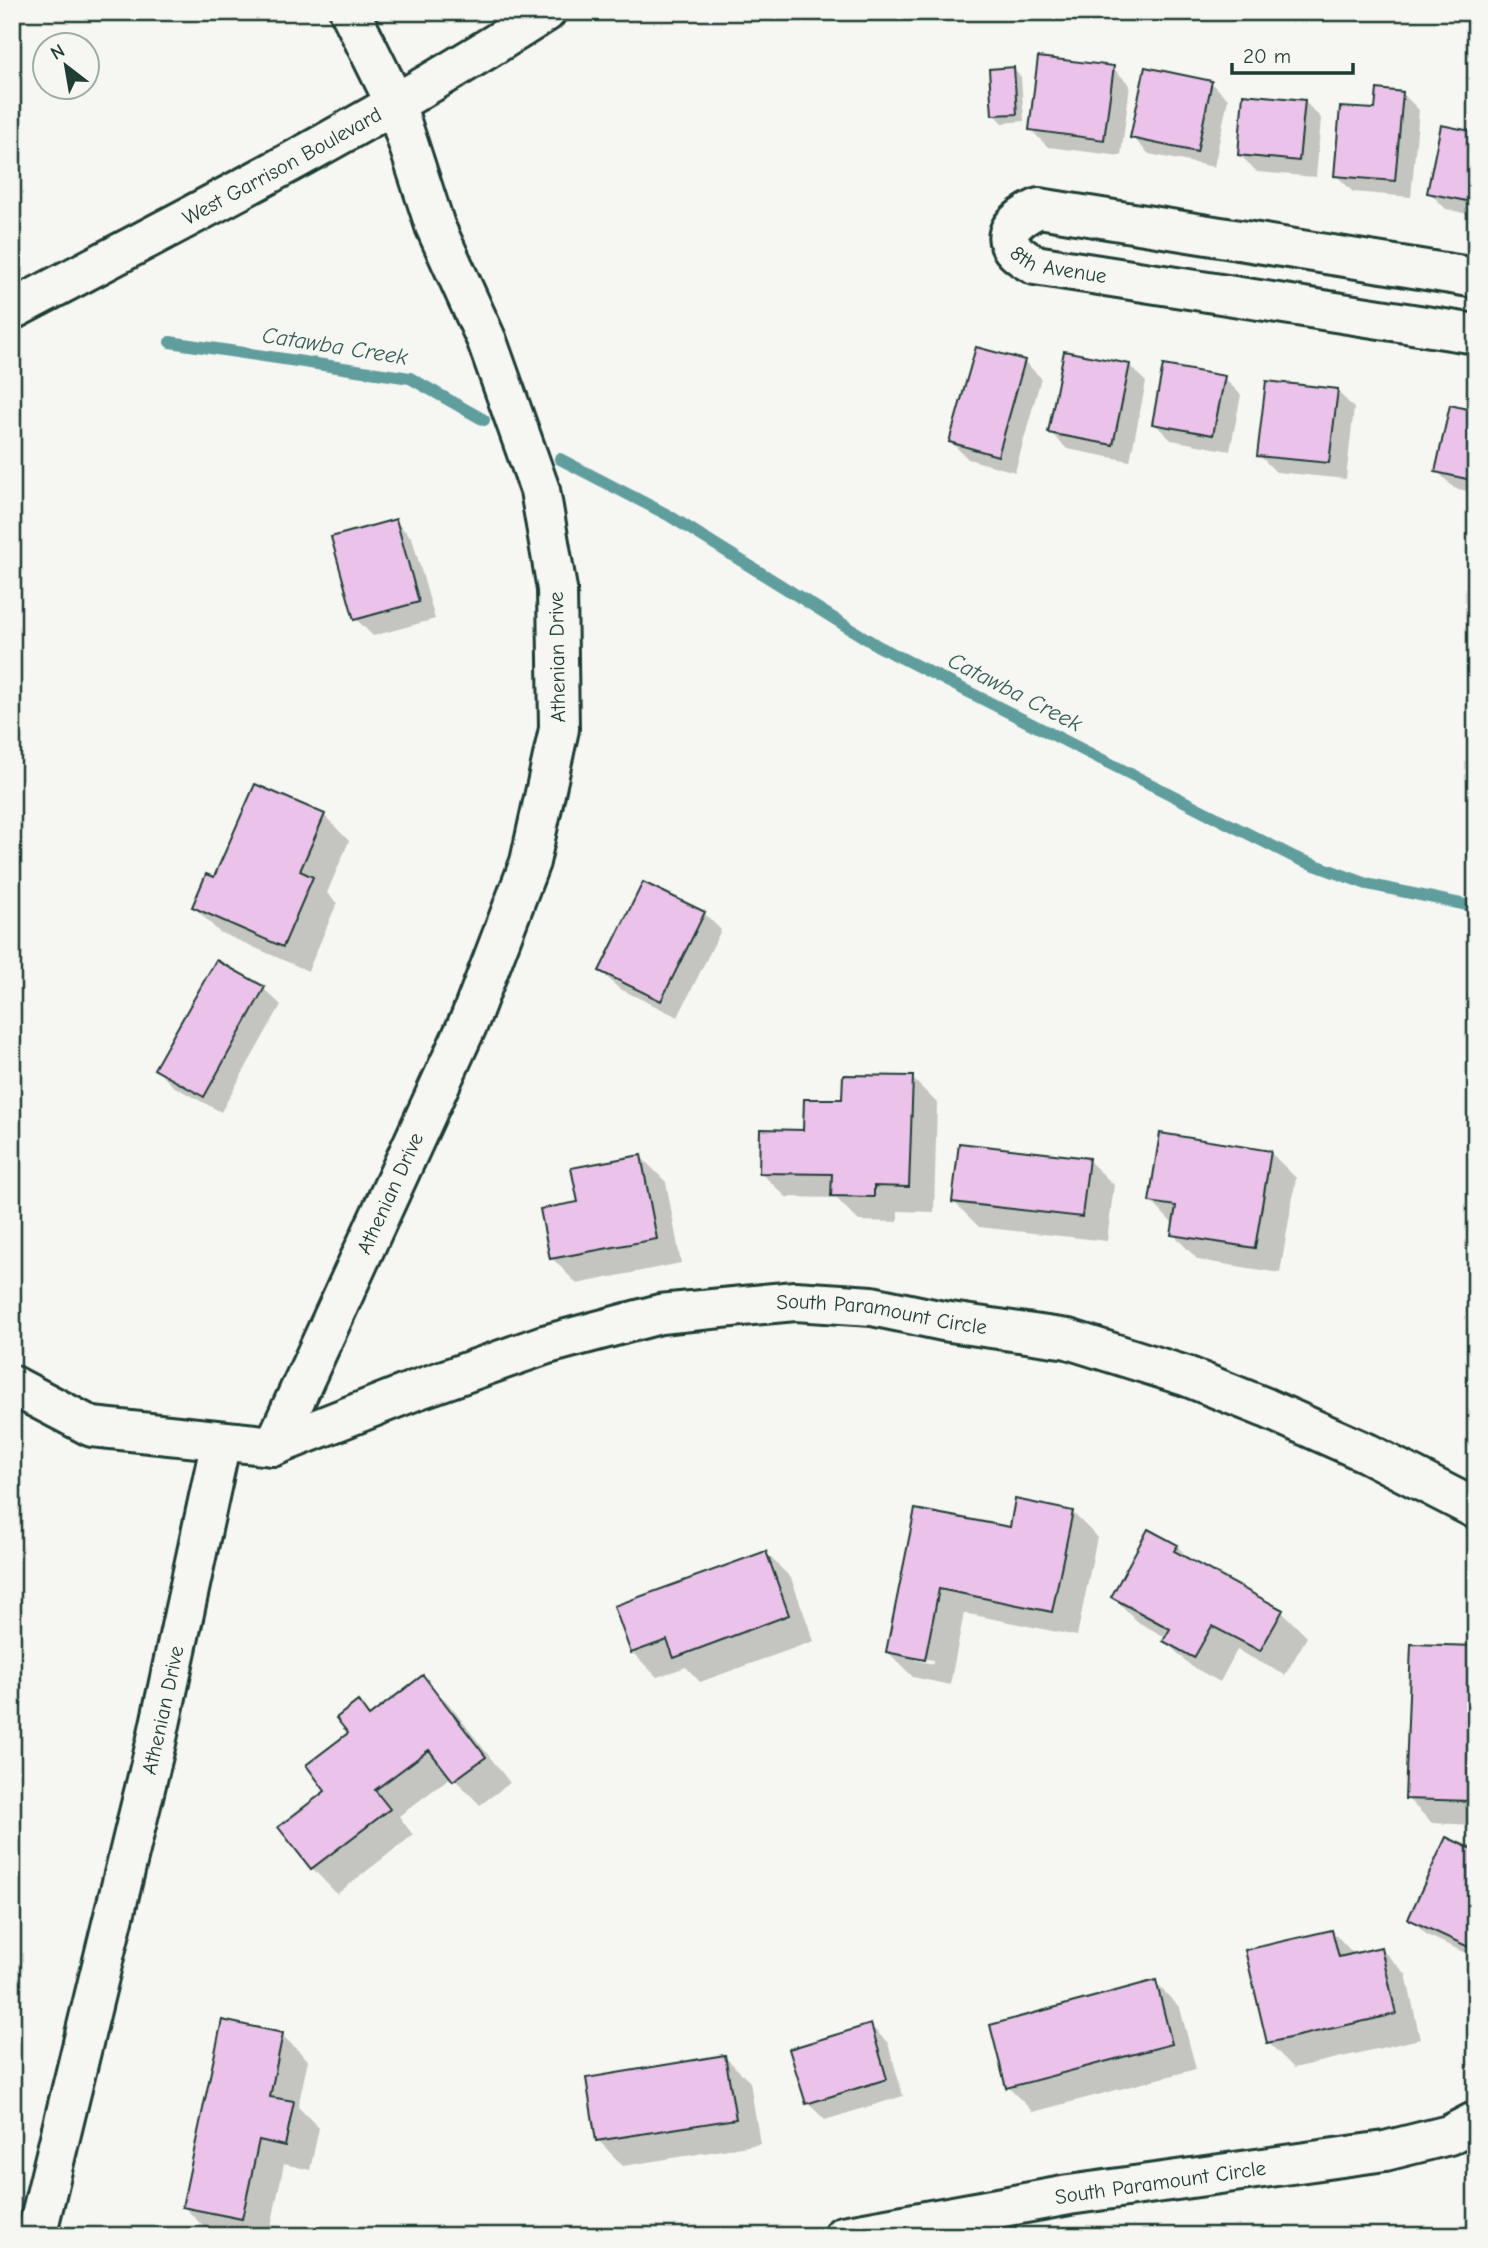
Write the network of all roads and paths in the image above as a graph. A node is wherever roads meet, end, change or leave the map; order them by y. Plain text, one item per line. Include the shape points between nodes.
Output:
1 (350, 12) edge
2 (546, 12) edge
3 (395, 103) junction
4 (1476, 278) edge
5 (12, 310) edge
6 (1476, 334) edge
7 (12, 1385) edge
8 (221, 1441) junction
9 (274, 1446) junction
10 (1476, 1509) edge
11 (1476, 2121) edge
12 (36, 2236) edge
13 (843, 2236) edge

1 - 3 street, Athenian Drive
2 - 3 street, West Garrison Boulevard
3 - 5 street, West Garrison Boulevard
3 - 9 street, Athenian Drive via 435,226 487,341 540,490 557,589 559,729 530,862 470,1019
4 - 6 street, 8th Avenue via 1039,208 1023,215 1009,232 1015,254 1035,265
7 - 8 street via 92,1427
8 - 9 street
8 - 12 street, Athenian Drive via 156,1743
9 - 10 street, South Paramount Circle via 416,1390 606,1326 660,1314 796,1301 872,1306 1068,1339 1186,1376 1266,1408
11 - 13 street, South Paramount Circle via 1449,2135 1385,2151 1069,2195

